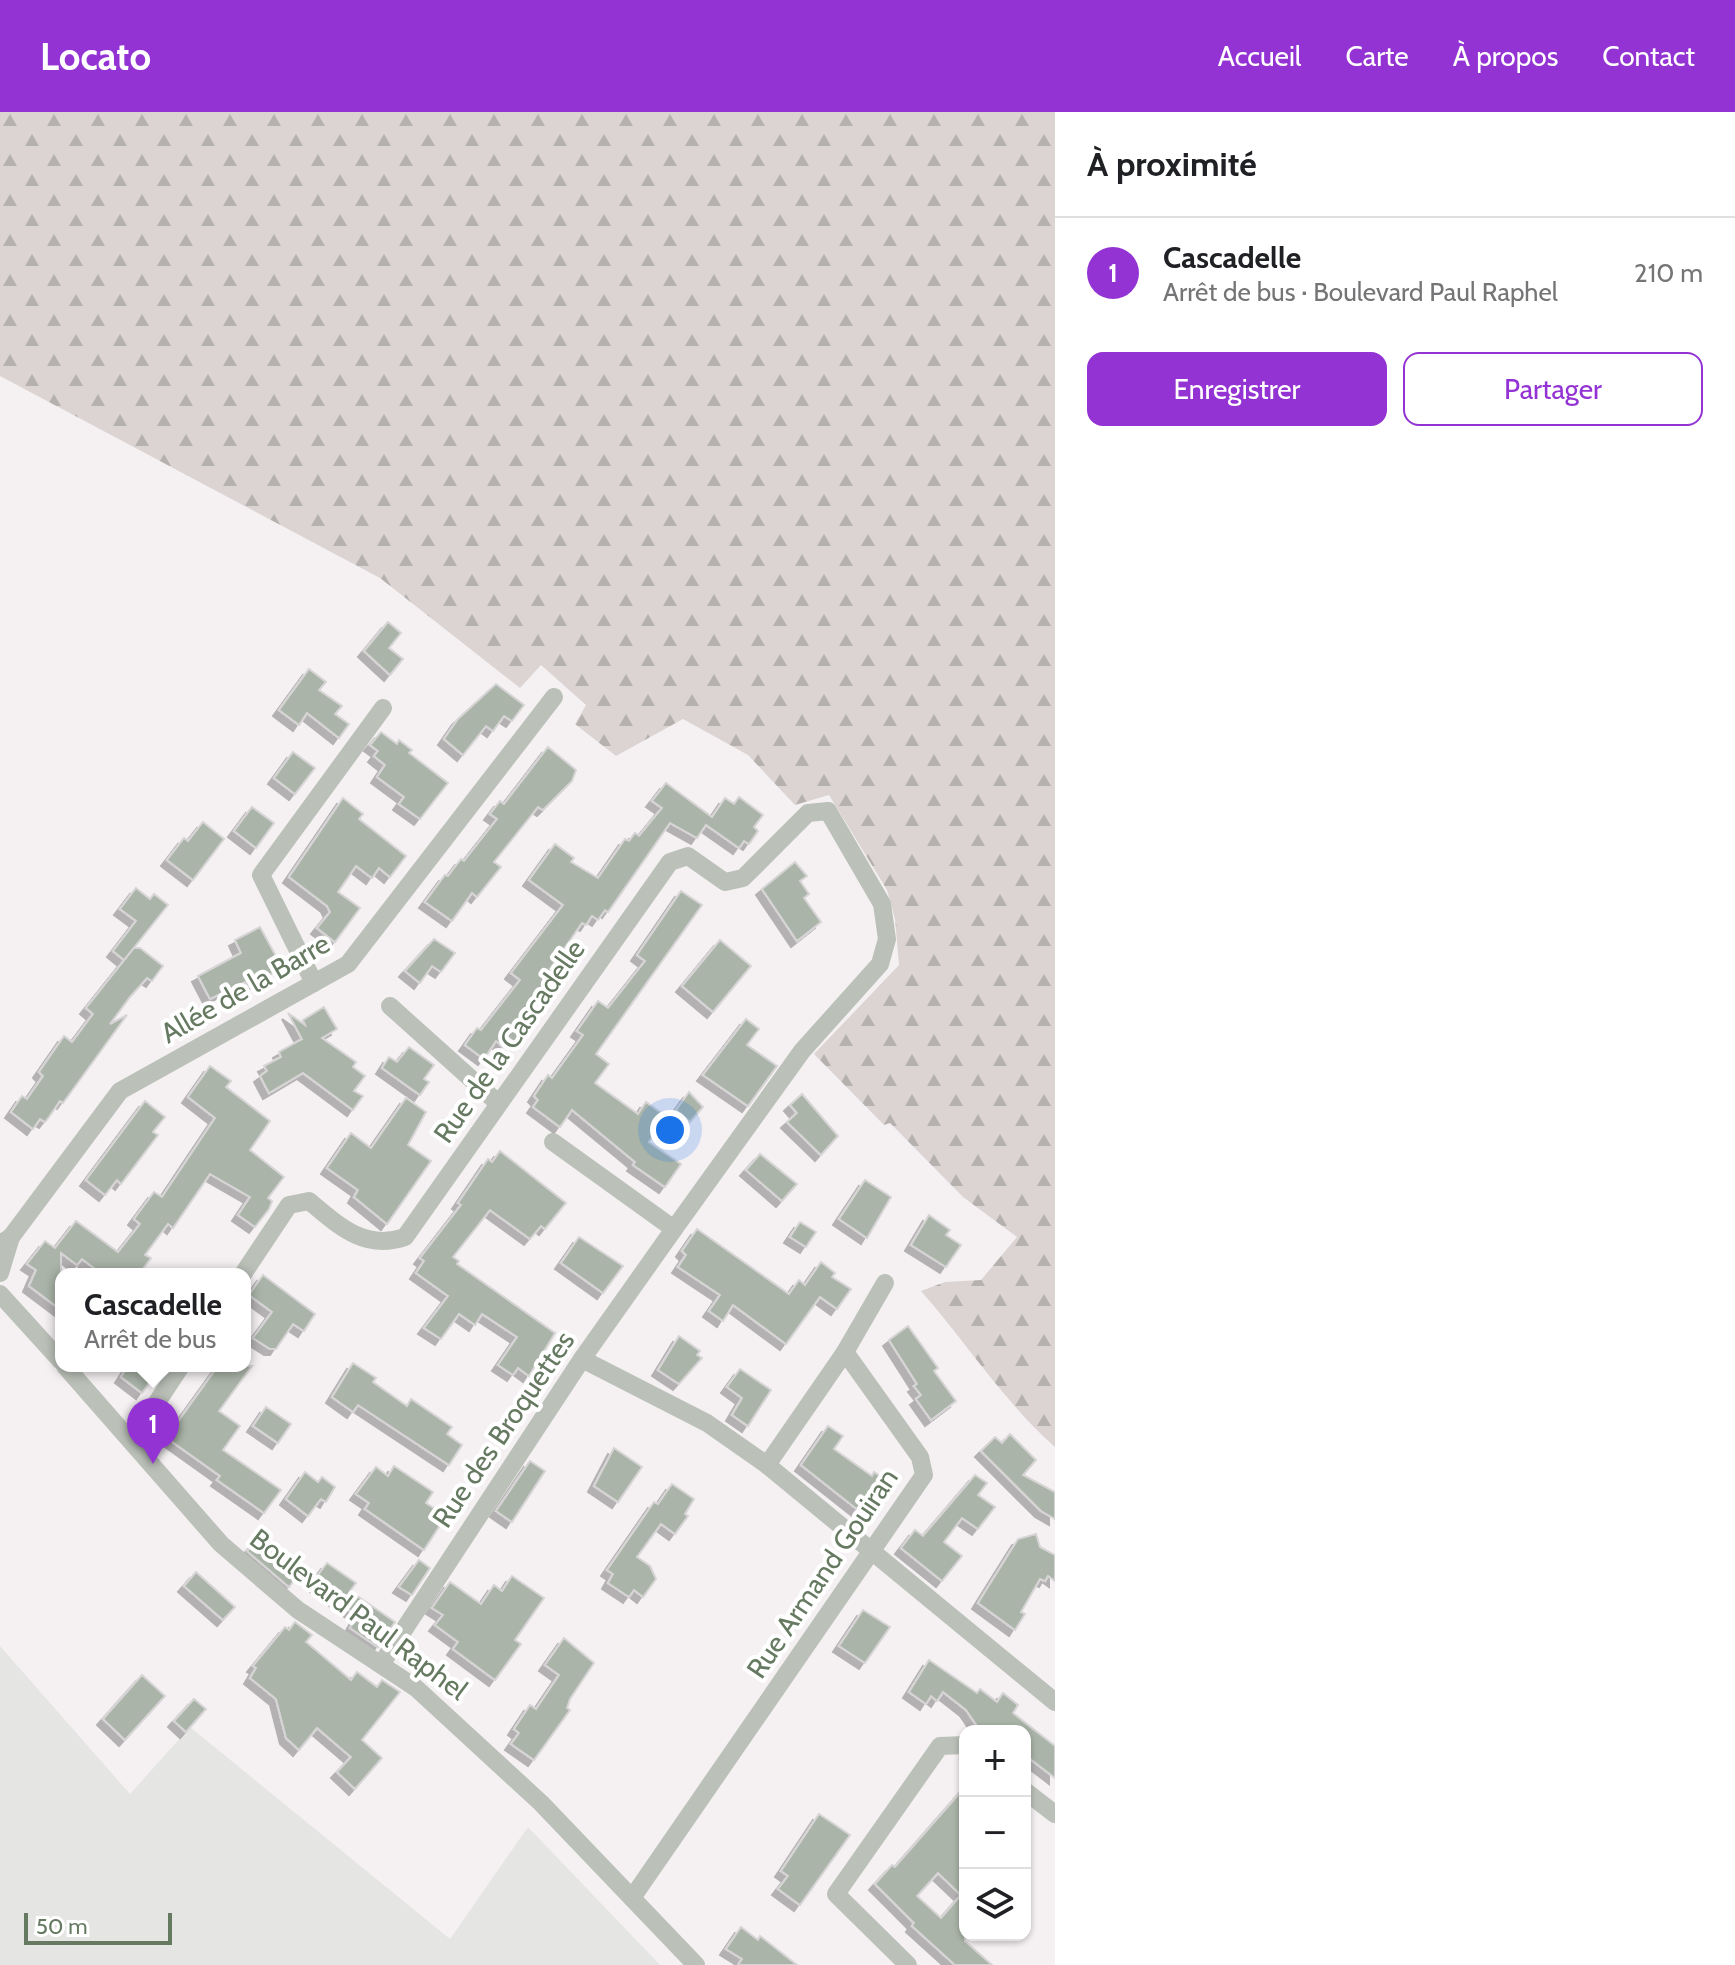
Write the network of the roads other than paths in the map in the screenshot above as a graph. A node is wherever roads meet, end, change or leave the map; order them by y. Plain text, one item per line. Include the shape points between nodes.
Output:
1 (554, 697) dead end
2 (383, 708) dead end
3 (828, 811) joint
4 (314, 983) junction
5 (390, 1006) dead end
6 (498, 1103) junction
7 (553, 1142) dead end
8 (674, 1229) junction
9 (5, 1240) edge
10 (247, 1268) edge
11 (0, 1273) edge
12 (885, 1283) dead end
13 (0, 1294) edge
14 (845, 1352) junction
15 (55, 1354) edge
16 (582, 1359) junction
17 (70, 1372) edge
18 (177, 1372) edge
19 (132, 1440) junction
20 (767, 1465) junction
21 (872, 1552) junction
22 (382, 1663) junction
23 (1055, 1702) edge
24 (959, 1745) edge
25 (1031, 1796) edge
26 (1055, 1814) edge
27 (632, 1898) junction
28 (696, 1965) edge
29 (908, 1965) edge

1 - 4 street, Allée de la Barre via 348,964
2 - 4 street via 261,875
3 - 6 street, Rue de la Cascadelle via 808,813 743,878 725,882 688,856 670,862
3 - 8 street, Rue des Broquettes via 882,904 887,939 880,964 802,1051
4 - 9 street, Allée de la Barre via 120,1091
5 - 6 street
6 - 10 street, Rue de la Cascadelle via 405,1237 384,1245 359,1238 309,1201 289,1205
7 - 8 street
8 - 16 street, Rue des Broquettes
9 - 11 street, Allée de la Barre
12 - 14 street
13 - 15 street
14 - 20 street
14 - 21 street, Rue Armand Gouiran via 920,1457 924,1475
16 - 20 street via 707,1423
16 - 22 street, Rue des Broquettes
17 - 19 street, Boulevard Paul Raphel
18 - 19 street
19 - 22 street, Boulevard Paul Raphel via 221,1544 298,1610
20 - 21 street
21 - 23 street
21 - 27 street, Rue Armand Gouiran
22 - 27 street, Boulevard Paul Raphel via 462,1729
24 - 29 street via 940,1746 836,1894
25 - 26 street
27 - 28 street, Boulevard Paul Raphel

